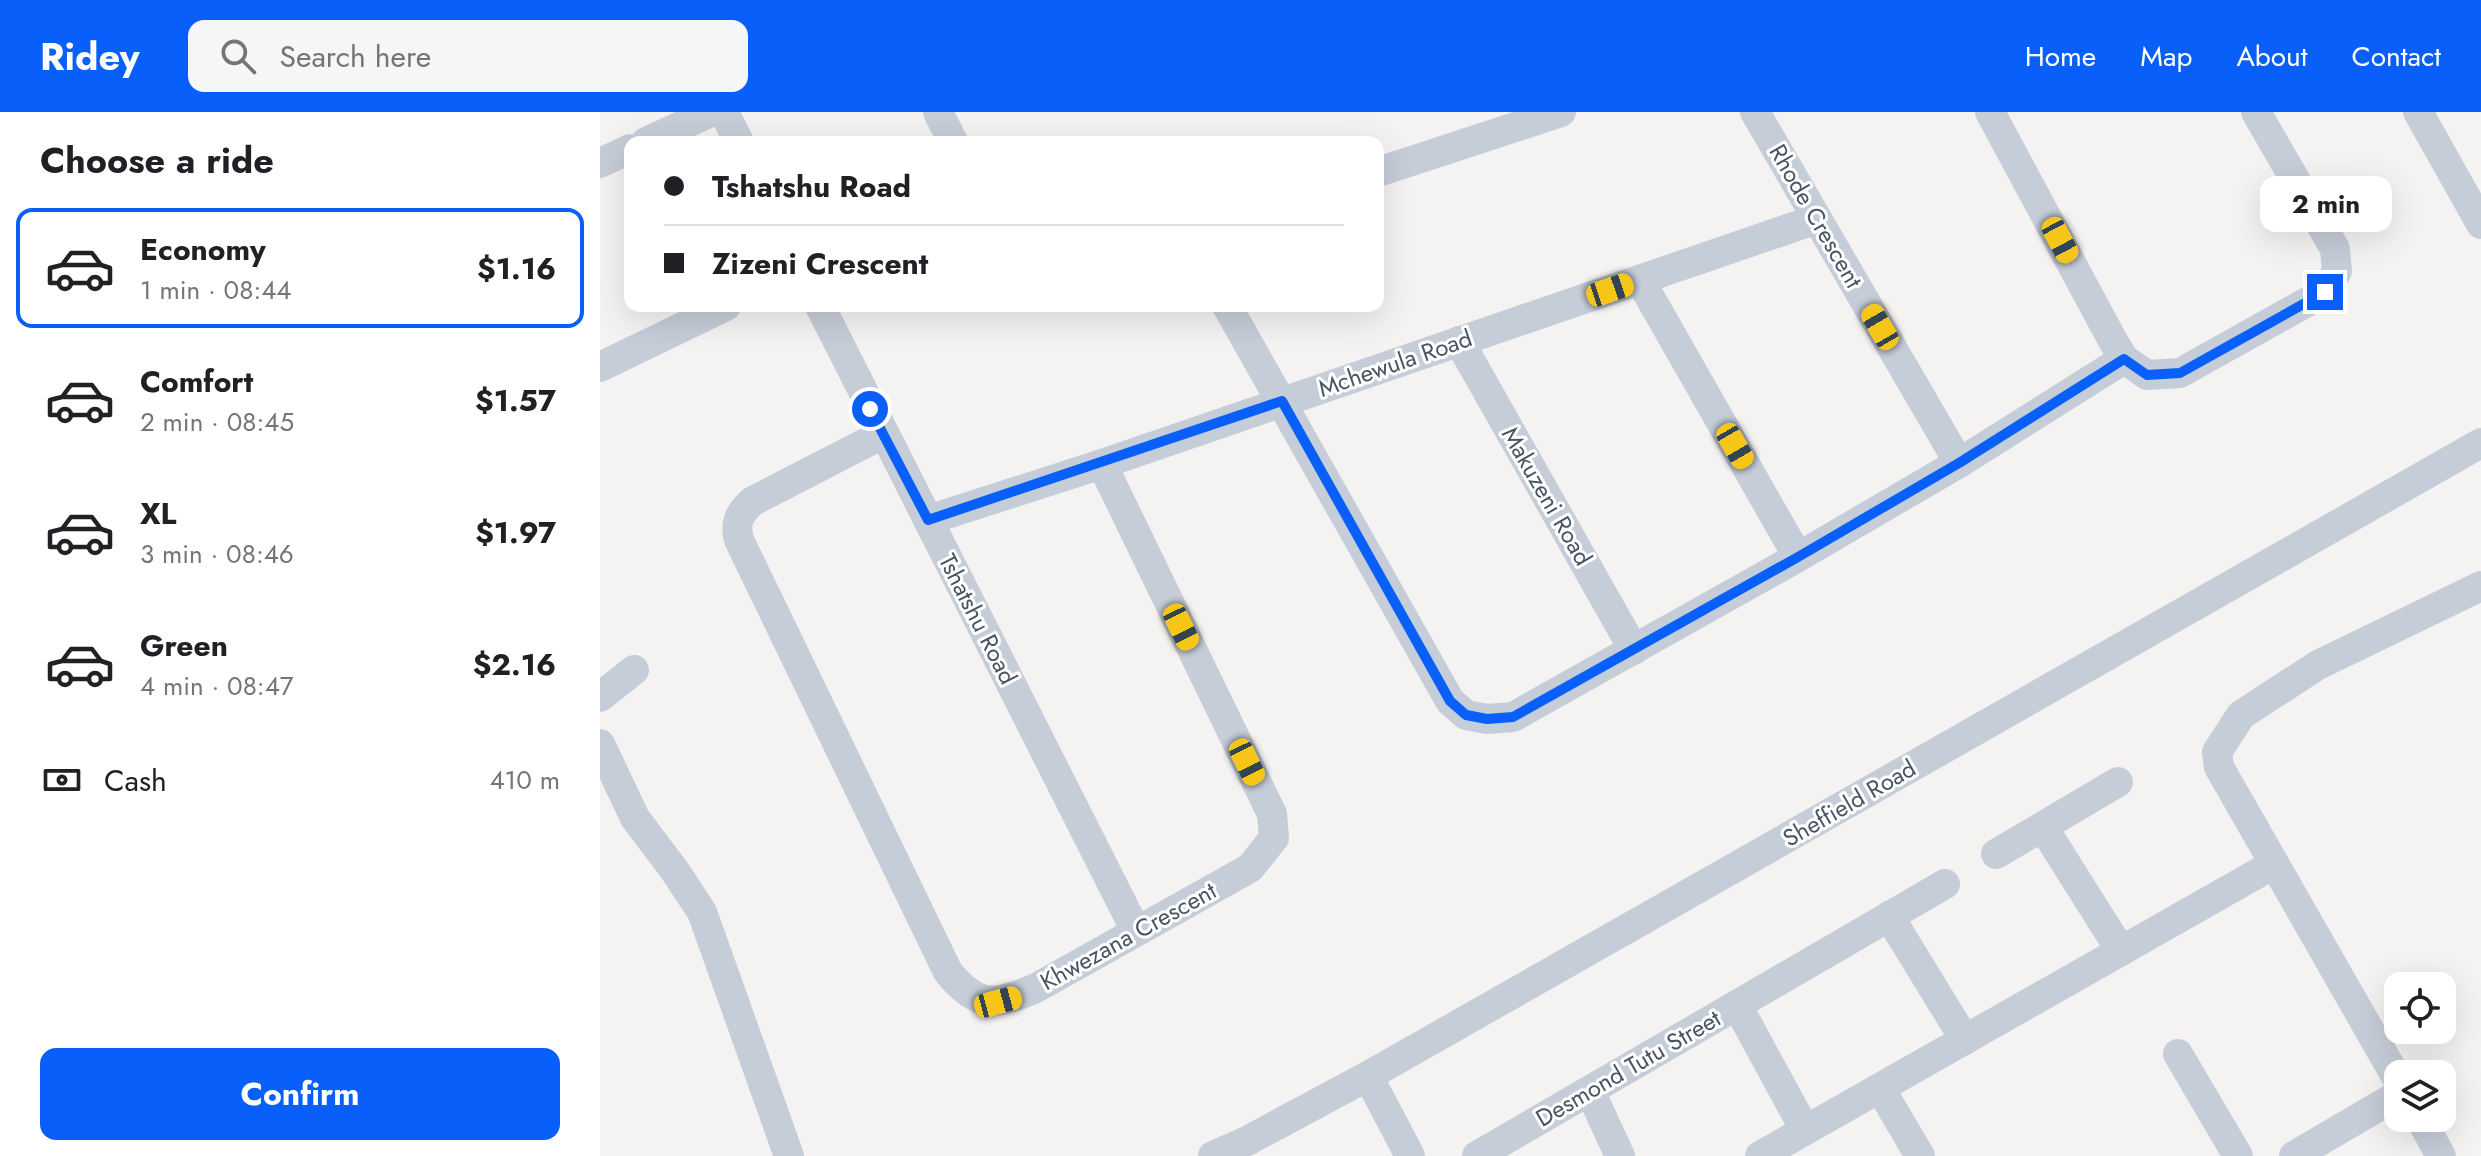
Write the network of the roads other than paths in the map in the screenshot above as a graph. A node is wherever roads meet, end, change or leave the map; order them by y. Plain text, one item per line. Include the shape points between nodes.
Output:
1 (711, 112) edge
2 (724, 112) edge
3 (938, 112) edge
4 (1561, 112) edge
5 (1755, 112) edge
6 (1990, 112) edge
7 (2256, 112) edge
8 (2418, 112) edge
9 (659, 136) edge
10 (736, 136) edge
11 (950, 136) edge
12 (624, 152) edge
13 (600, 163) edge
14 (1384, 170) edge
15 (1817, 219) junction
16 (2481, 224) edge
17 (1640, 280) junction
18 (714, 312) edge
19 (823, 312) edge
20 (1230, 312) edge
21 (1459, 341) junction
22 (2124, 359) junction
23 (600, 367) edge
24 (1282, 401) junction
25 (883, 434) junction
26 (2481, 443) edge
27 (1959, 463) junction
28 (1102, 464) junction
29 (928, 520) junction
30 (1798, 557) junction
31 (2481, 586) edge
32 (1634, 650) junction
33 (634, 670) dead end
34 (600, 697) edge
35 (600, 744) edge
36 (2118, 782) dead end
37 (2043, 827) junction
38 (1996, 854) dead end
39 (2274, 864) junction
40 (1945, 884) dead end
41 (1889, 916) junction
42 (1136, 931) junction
43 (2121, 951) junction
44 (1737, 1005) junction
45 (1965, 1040) junction
46 (2178, 1054) dead end
47 (2387, 1060) edge
48 (1368, 1076) junction
49 (1880, 1088) junction
50 (1590, 1091) junction
51 (2384, 1103) edge
52 (1805, 1130) junction
53 (2428, 1132) edge
54 (789, 1156) edge
55 (1213, 1156) edge
56 (1410, 1156) edge
57 (1477, 1156) edge
58 (1620, 1156) edge
59 (1760, 1156) edge
60 (1920, 1156) edge
61 (2238, 1156) edge
62 (2294, 1156) edge
63 (2441, 1156) edge

1 - 9 street
2 - 10 street
3 - 11 street
4 - 14 street
5 - 15 street, Rhode Crescent
6 - 22 street
7 - 22 street via 2335,249 2337,271 2325,292 2180,373 2147,375
8 - 16 street
12 - 13 street
15 - 17 street, Mchewula Road
15 - 27 street, Rhode Crescent
17 - 21 street, Mchewula Road
17 - 30 street
18 - 23 street
19 - 25 street, Tshatshu Road
20 - 24 street
21 - 24 street, Mchewula Road
21 - 32 street, Makuzeni Road
22 - 27 street
24 - 28 street, Mchewula Road
24 - 32 street via 1450,701 1466,715 1513,717
25 - 29 street, Tshatshu Road
25 - 42 street, Khwezana Crescent via 753,501 736,529 948,972 979,1000 998,1002 1036,988
26 - 48 street, Sheffield Road
27 - 30 street
28 - 29 street, Mchewula Road
28 - 42 street, Khwezana Crescent via 1272,814 1274,838 1250,868
29 - 42 street, Tshatshu Road
30 - 32 street
31 - 39 street via 2318,665 2241,715 2217,752 2219,767
33 - 34 street
35 - 54 street via 635,818 702,912
36 - 37 street
37 - 38 street
37 - 43 street
39 - 43 street
39 - 47 street
40 - 41 street, Desmond Tutu Street
41 - 44 street, Desmond Tutu Street
41 - 45 street
43 - 45 street
44 - 50 street, Desmond Tutu Street
44 - 52 street, Desmond Tutu Street
45 - 49 street
46 - 61 street
48 - 55 street, Sheffield Road
48 - 56 street
49 - 52 street
49 - 60 street
50 - 57 street, Desmond Tutu Street
50 - 58 street
51 - 62 street
52 - 59 street
53 - 63 street

